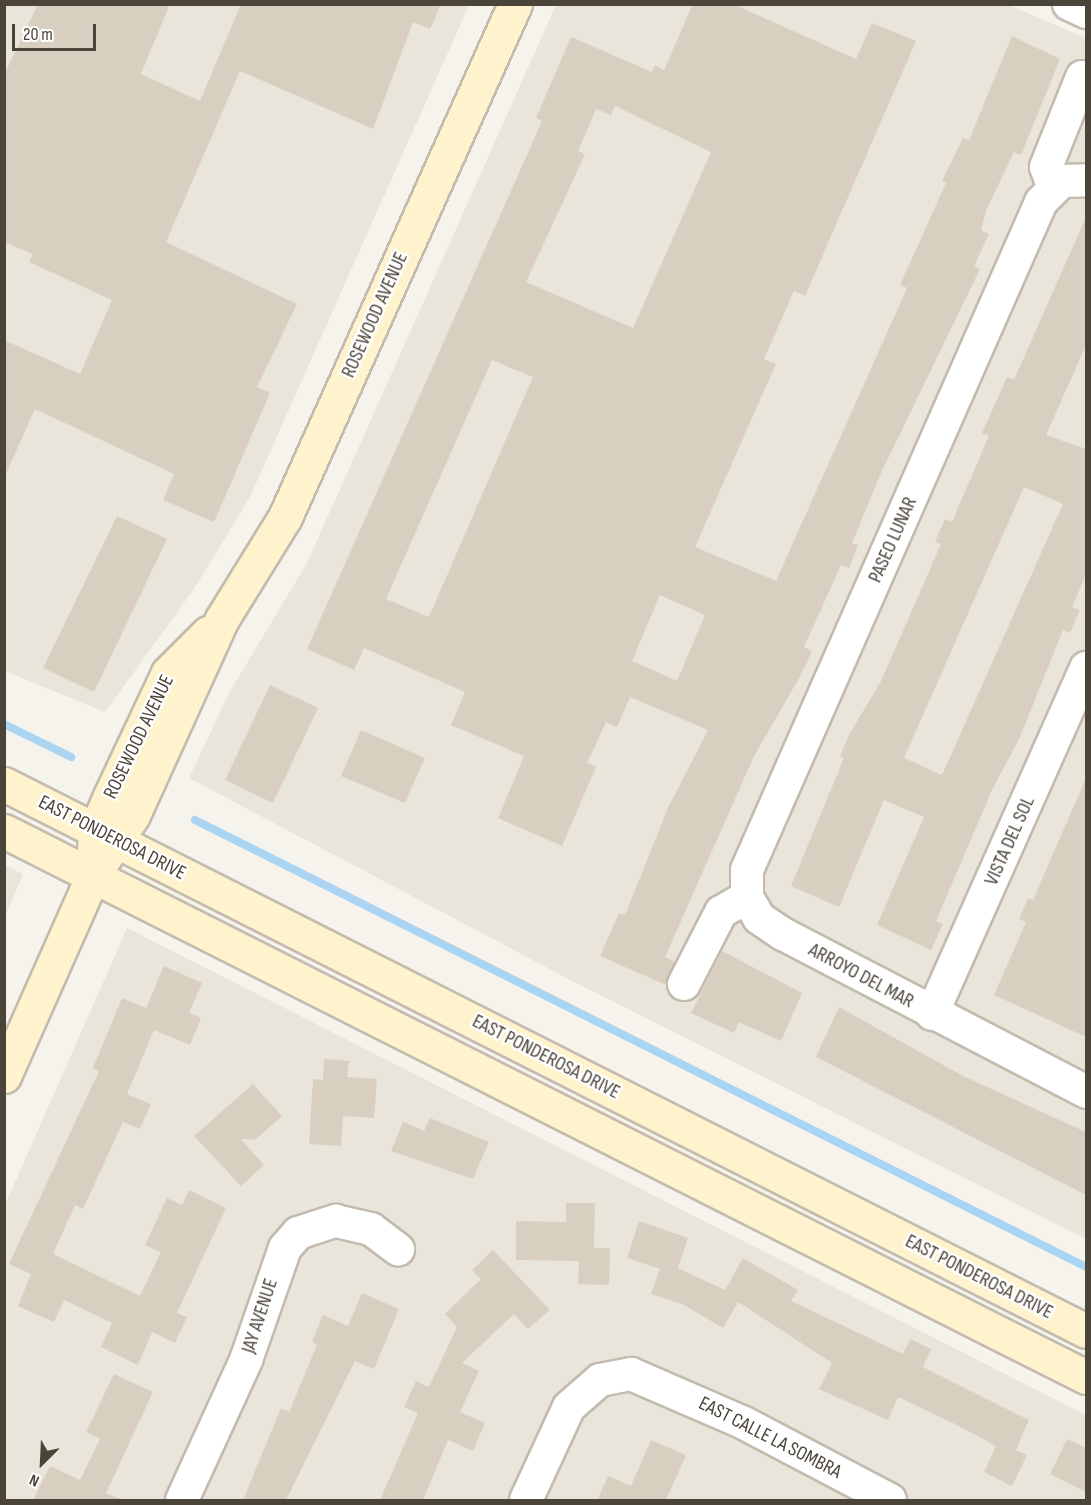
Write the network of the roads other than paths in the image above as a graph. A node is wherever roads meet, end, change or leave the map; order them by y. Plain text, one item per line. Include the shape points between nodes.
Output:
1 (515, 4) edge
2 (1069, 4) edge
3 (1086, 12) edge
4 (1082, 77) dead end
5 (1086, 180) edge
6 (1053, 186) junction
7 (1084, 680) edge
8 (4, 784) edge
9 (4, 831) edge
10 (106, 835) junction
11 (93, 875) junction
12 (747, 897) junction
13 (684, 984) dead end
14 (932, 1014) junction
15 (4, 1076) edge
16 (1086, 1092) edge
17 (398, 1249) dead end
18 (1086, 1331) edge
19 (1086, 1377) edge
20 (885, 1499) edge
21 (182, 1500) edge
22 (526, 1500) edge

1 - 10 main road, ROSEWOOD AVENUE via 285,518 222,619 168,673
2 - 3 street
4 - 6 street via 1046,167
5 - 6 street
6 - 12 street, PASEO LUNAR via 1041,202 747,870
7 - 14 street, VISTA DEL SOL
8 - 10 main road, EAST PONDEROSA DRIVE
9 - 11 main road, EAST PONDEROSA DRIVE
10 - 11 main road, ROSEWOOD AVENUE
10 - 18 main road, EAST PONDEROSA DRIVE
11 - 15 main road, ROSEWOOD AVENUE
11 - 19 main road, EAST PONDEROSA DRIVE
12 - 13 street via 721,912
12 - 14 street, ARROYO DEL MAR via 759,918 783,934
14 - 16 street, ARROYO DEL MAR
17 - 21 street, JAY AVENUE via 371,1229 336,1221 298,1233 285,1248 246,1360
20 - 22 street, EAST CALLE LA SOMBRA via 648,1377 631,1374 600,1380 569,1407

